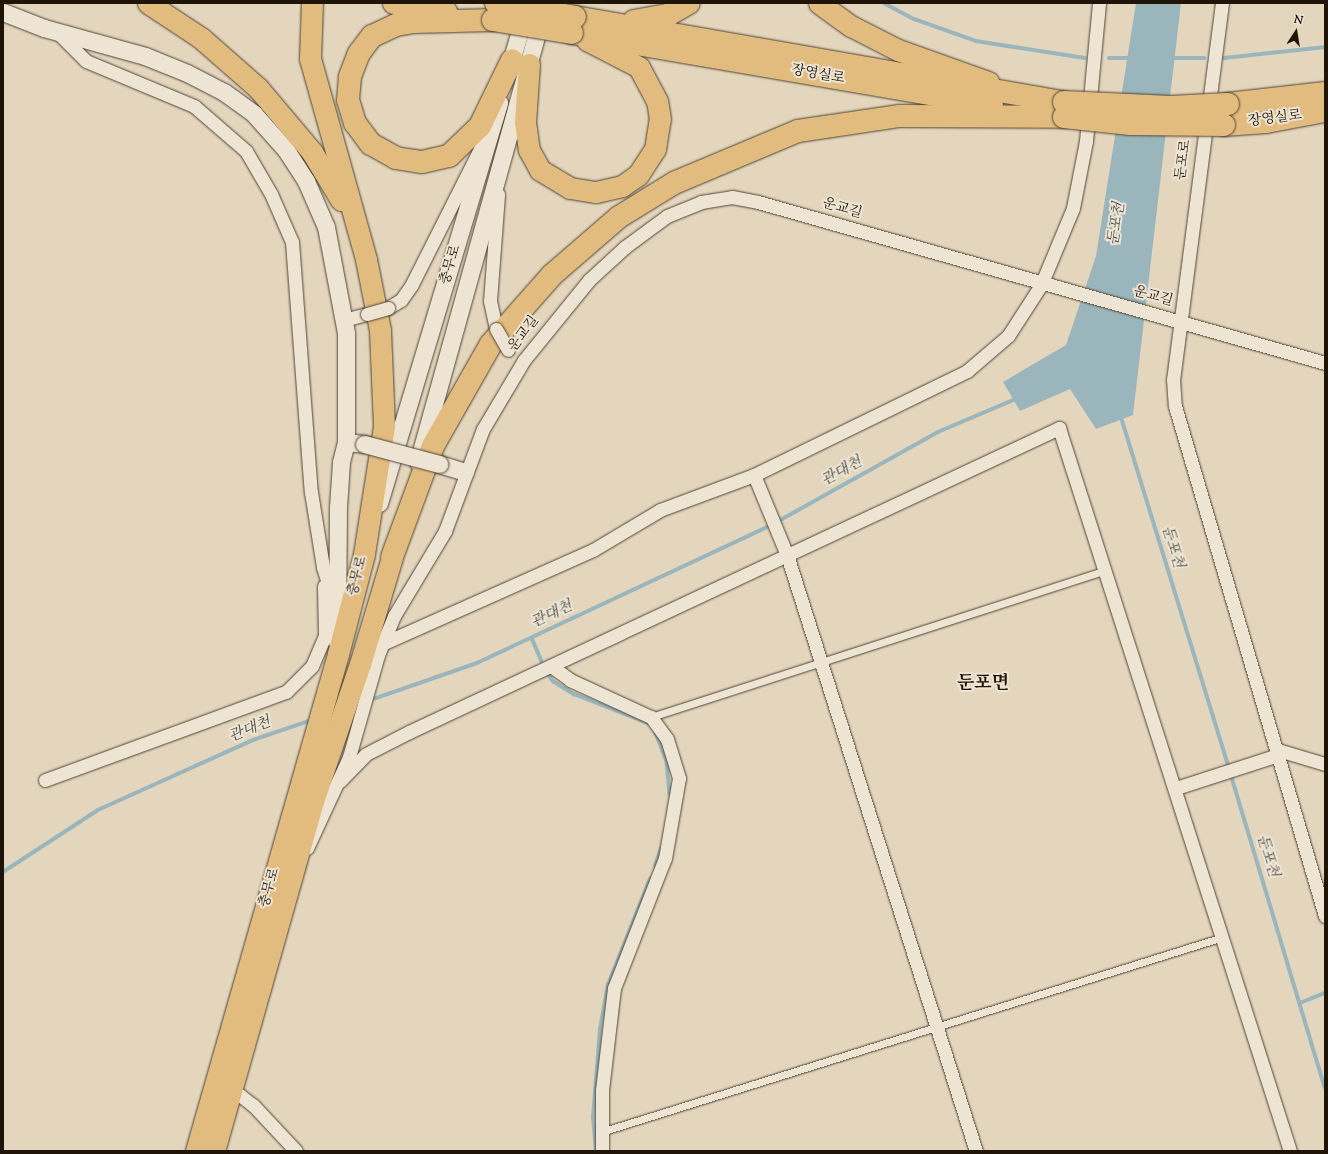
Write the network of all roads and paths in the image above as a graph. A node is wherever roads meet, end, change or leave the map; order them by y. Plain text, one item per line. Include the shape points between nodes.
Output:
1 (148, 3) edge
2 (312, 3) edge
3 (394, 3) edge
4 (528, 3) edge
5 (545, 3) edge
6 (689, 3) edge
7 (820, 3) edge
8 (1099, 3) edge
9 (1222, 3) edge
10 (494, 11) edge
11 (3, 12) edge
12 (573, 25) junction
13 (56, 31) junction
14 (520, 62) junction
15 (1325, 93) edge
16 (1064, 110) junction
17 (1325, 111) edge
18 (1226, 115) junction
19 (492, 126) junction
20 (500, 165) junction
21 (366, 259) junction
22 (1046, 286) junction
23 (344, 320) junction
24 (1181, 321) junction
25 (524, 360) junction
26 (1325, 363) edge
27 (346, 442) junction
28 (466, 472) junction
29 (754, 475) junction
30 (786, 552) junction
31 (364, 554) junction
32 (392, 556) junction
33 (323, 566) junction
34 (1105, 570) junction
35 (335, 607) junction
36 (338, 654) junction
37 (374, 654) junction
38 (821, 660) junction
39 (551, 666) junction
40 (651, 717) junction
41 (1276, 753) junction
42 (315, 764) junction
43 (1325, 764) edge
44 (45, 780) dead end
45 (340, 782) junction
46 (1181, 786) junction
47 (290, 880) junction
48 (1325, 916) edge
49 (1223, 937) junction
50 (937, 1028) junction
51 (223, 1084) junction
52 (601, 1132) junction
53 (196, 1151) edge
54 (214, 1151) edge
55 (296, 1151) edge
56 (602, 1151) edge
57 (976, 1151) edge
58 (1290, 1151) edge

1 - 21 main road via 225,57 277,107 332,184
2 - 21 main road via 310,59
3 - 10 highway
4 - 14 street, 충무로
5 - 14 street, 충무로
6 - 12 highway via 668,15 638,21
7 - 16 main road via 852,26 898,50
8 - 22 street via 1081,172 1066,229
9 - 24 street, 둔포로
10 - 12 highway, bridge
10 - 14 highway via 396,25 372,36 359,53 350,77 348,100 355,123 371,144 396,158 422,162 449,156 480,126
11 - 13 street
12 - 14 main road via 632,61 654,92 659,110 658,138 646,167 631,181 609,190 584,191 558,184 540,170 530,150 524,122
12 - 16 highway, 장영실로
13 - 23 street via 145,56 187,73 224,92 254,114 286,150 306,181 326,227
13 - 33 street via 86,61 194,106 246,151 271,194 292,242 311,492
14 - 19 street, 충무로
14 - 20 street, 충무로
15 - 18 highway, 장영실로
16 - 18 highway, bridge via 1171,107
16 - 32 highway via 900,116 798,132 674,183 619,217 552,275 491,344 433,446
17 - 18 highway, 장영실로 via 1266,122
19 - 23 street, bridge via 412,284 401,300 388,308
19 - 31 street, 충무로
20 - 25 street, bridge via 490,301 496,329 508,350
20 - 32 street, 충무로
21 - 31 main road via 380,330 384,426
22 - 24 street, 운교길
22 - 25 street, 운교길 via 758,202 724,199 701,202 667,216 624,247 589,280
22 - 29 street via 1008,336 967,370
23 - 27 street via 348,370
24 - 26 street, 운교길
24 - 41 street, 둔포로 via 1173,379 1178,424
25 - 28 street, 운교길 via 483,429
27 - 28 street, bridge via 364,444
27 - 35 street via 341,462
28 - 37 street, 운교길 via 445,531
29 - 30 street via 757,488
29 - 37 street via 660,510 593,550
30 - 34 street via 1059,428
30 - 38 street
30 - 39 street
31 - 36 main road, 충무로
32 - 37 main road, 충무로
33 - 35 street
33 - 44 street via 325,635 312,666 286,692
34 - 38 lane
34 - 46 street
35 - 36 street
36 - 42 main road, 충무로
37 - 42 main road, 충무로
37 - 45 street, 운교길 via 349,758
38 - 40 lane
38 - 50 street
39 - 40 street via 570,680
39 - 45 street via 366,754
40 - 52 street via 667,739 675,760 679,778 678,800 666,858 614,988 607,1027
41 - 43 street
41 - 46 street
41 - 48 street, 둔포로
42 - 47 main road, 충무로
42 - 51 main road, 충무로
45 - 47 street
46 - 49 street
47 - 51 main road, 충무로
49 - 50 lane
49 - 58 street
50 - 52 lane
50 - 57 street
51 - 53 main road, 충무로
51 - 54 main road, 충무로
51 - 55 street
52 - 56 street

